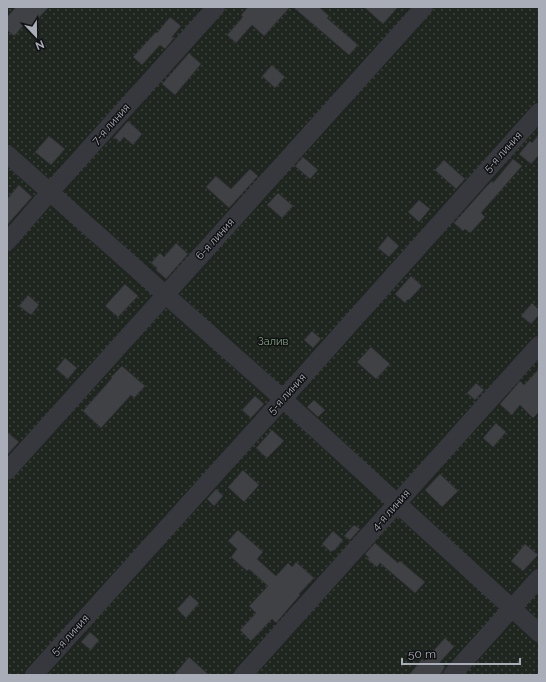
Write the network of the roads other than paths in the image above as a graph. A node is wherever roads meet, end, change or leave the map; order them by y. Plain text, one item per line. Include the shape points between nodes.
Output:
1 (216, 7) edge
2 (424, 7) edge
3 (539, 112) edge
4 (7, 154) edge
5 (50, 192) junction
6 (7, 242) edge
7 (165, 294) junction
8 (539, 345) edge
9 (283, 399) junction
10 (7, 471) edge
11 (397, 503) junction
12 (539, 578) edge
13 (512, 608) junction
14 (539, 633) edge
15 (34, 675) edge
16 (243, 675) edge
17 (452, 675) edge

1 - 5 street, 7-я линия
2 - 7 street, 6-я линия
3 - 9 street, 5-я линия
4 - 5 street
5 - 6 street, 7-я линия
5 - 7 street
7 - 9 street
7 - 10 street, 6-я линия
8 - 11 street, 4-я линия
9 - 11 street
9 - 15 street, 5-я линия
11 - 13 street
11 - 16 street, 4-я линия
12 - 13 street
13 - 14 street
13 - 17 street

